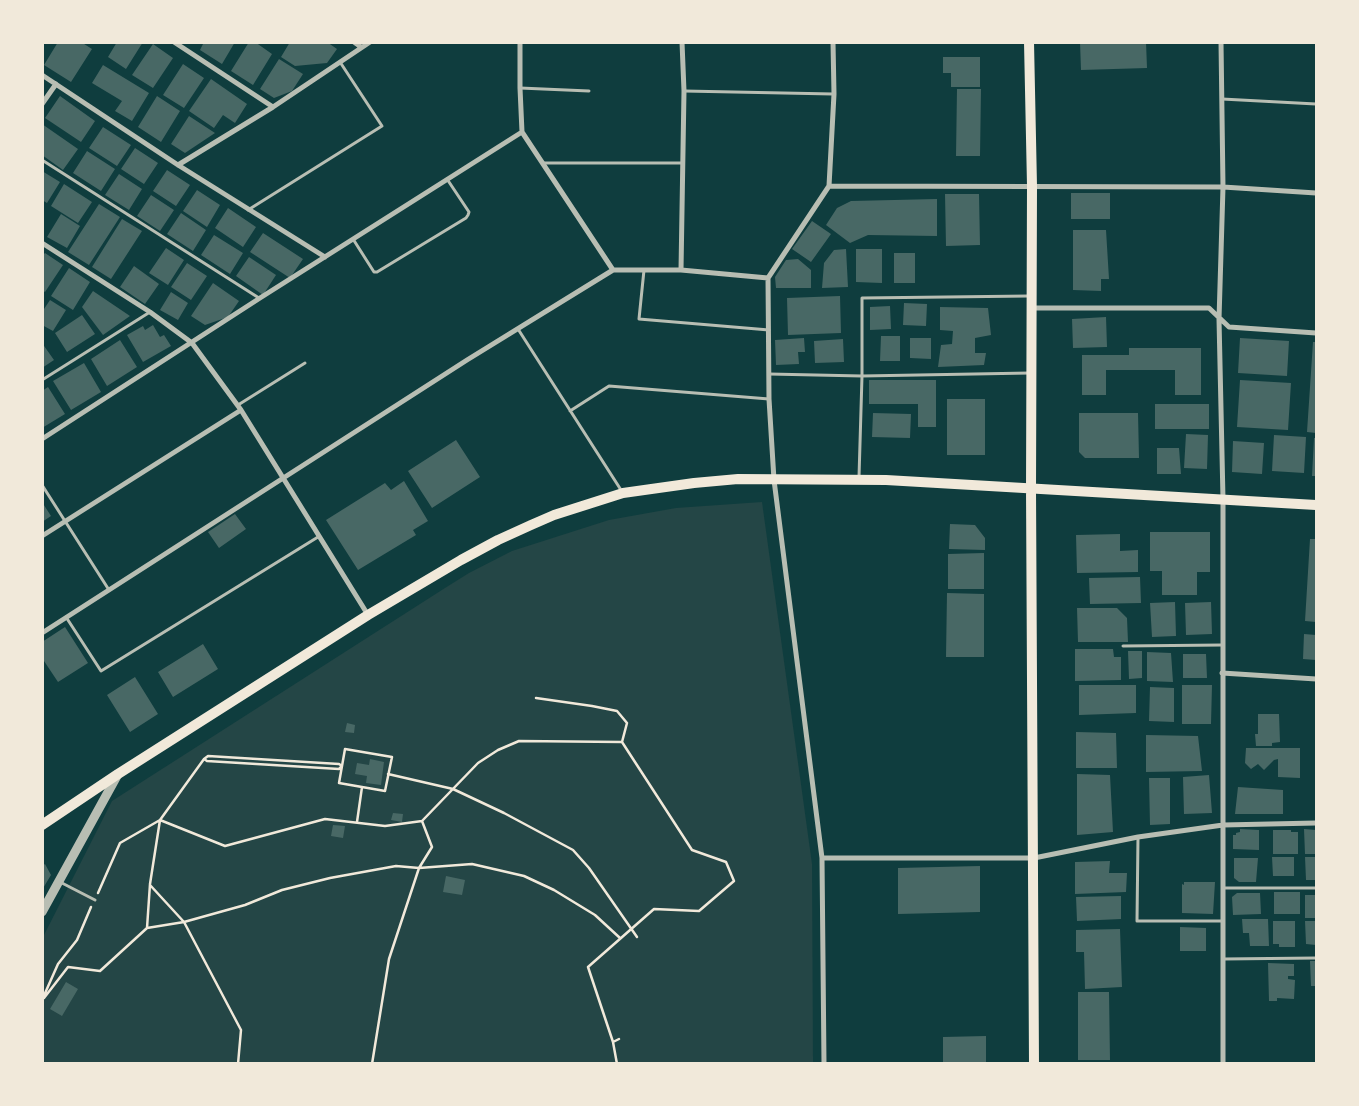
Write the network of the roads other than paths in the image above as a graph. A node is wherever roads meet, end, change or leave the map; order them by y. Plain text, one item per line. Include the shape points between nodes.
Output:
1 (174, 42) edge
2 (354, 42) edge
3 (520, 42) edge
4 (682, 42) edge
5 (833, 42) edge
6 (1030, 42) edge
7 (1221, 42) edge
8 (366, 44) edge
9 (340, 62) junction
10 (42, 75) edge
11 (56, 84) junction
12 (520, 88) junction
13 (589, 91) dead end
14 (684, 92) junction
15 (834, 94) junction
16 (1222, 99) junction
17 (42, 104) edge
18 (1316, 104) edge
19 (273, 107) junction
20 (522, 132) junction
21 (42, 160) edge
22 (543, 163) junction
23 (683, 163) junction
24 (178, 165) junction
25 (448, 179) junction
26 (829, 186) junction
27 (1032, 186) junction
28 (1222, 188) junction
29 (1316, 193) edge
30 (248, 210) junction
31 (353, 239) junction
32 (42, 243) edge
33 (325, 257) junction
34 (644, 269) junction
35 (613, 270) junction
36 (681, 270) junction
37 (768, 278) junction
38 (1032, 296) junction
39 (260, 298) junction
40 (1032, 308) junction
41 (150, 312) junction
42 (1220, 319) junction
43 (518, 328) junction
44 (769, 330) junction
45 (1316, 333) edge
46 (192, 343) junction
47 (305, 363) dead end
48 (768, 374) junction
49 (1033, 374) junction
50 (862, 376) junction
51 (42, 380) edge
52 (768, 400) junction
53 (239, 408) junction
54 (570, 411) junction
55 (42, 439) edge
56 (283, 477) junction
57 (774, 480) junction
58 (859, 480) junction
59 (42, 485) edge
60 (1031, 489) junction
61 (623, 493) junction
62 (1223, 500) junction
63 (1316, 505) edge
64 (65, 521) junction
65 (42, 536) edge
66 (318, 537) junction
67 (109, 590) junction
68 (368, 615) junction
69 (66, 617) junction
70 (42, 633) edge
71 (1223, 645) junction
72 (1123, 646) dead end
73 (1222, 673) junction
74 (1316, 679) edge
75 (118, 774) junction
76 (1316, 823) edge
77 (42, 825) edge
78 (1223, 825) junction
79 (1138, 837) junction
80 (822, 858) junction
81 (1034, 858) junction
82 (58, 882) junction
83 (1223, 888) junction
84 (1316, 888) edge
85 (95, 900) dead end
86 (42, 912) edge
87 (1223, 921) junction
88 (1316, 958) edge
89 (1222, 959) junction
90 (824, 1064) edge
91 (1034, 1064) edge
92 (1223, 1064) edge

1 - 19 street
2 - 8 street
3 - 12 street
4 - 14 street
5 - 15 street
6 - 27 main road
7 - 16 street
8 - 9 street
9 - 19 street
9 - 30 lane via 382,126
10 - 11 street
11 - 17 street
11 - 24 street
12 - 13 lane
12 - 20 street
14 - 15 lane
14 - 23 street
15 - 26 street
16 - 18 lane
16 - 28 street
19 - 24 street
20 - 22 street
20 - 25 street
21 - 39 lane
22 - 23 lane
22 - 35 street
23 - 36 street
24 - 30 street
25 - 31 street
25 - 31 lane via 469,212 466,218 377,272
26 - 27 street
26 - 37 street
27 - 28 street
27 - 38 main road
28 - 29 street
28 - 42 street
30 - 33 street
31 - 33 street
32 - 41 street
33 - 39 street
34 - 35 street
34 - 36 street
34 - 44 lane via 639,319
35 - 43 street
36 - 37 street
37 - 44 street
38 - 40 main road
38 - 50 lane via 862,298
39 - 46 street
40 - 42 street via 1209,308
40 - 49 main road
41 - 46 street
41 - 51 lane
42 - 45 street via 1229,328
42 - 62 street
43 - 54 lane
43 - 56 street
44 - 48 street
46 - 53 street
46 - 55 street
47 - 53 lane
48 - 50 lane
48 - 52 street
49 - 50 lane
49 - 60 main road
50 - 58 lane
52 - 54 lane via 609,386
52 - 57 street
53 - 56 street
53 - 64 street
54 - 61 lane
56 - 66 street
56 - 67 street
57 - 58 main road
57 - 61 main road via 712,481
57 - 80 street
58 - 60 main road
59 - 64 lane
60 - 62 main road
60 - 81 main road
61 - 68 main road via 554,515 498,540
62 - 63 main road
62 - 71 street
64 - 65 street
64 - 67 lane
66 - 68 street
66 - 69 lane via 101,671
67 - 69 street
68 - 75 main road
69 - 70 street
71 - 72 lane
71 - 73 street
73 - 74 street
73 - 78 street
75 - 77 main road
75 - 82 street
76 - 78 street
78 - 79 street
78 - 83 street
79 - 81 street
79 - 87 lane via 1137,921
80 - 81 street
80 - 90 street
81 - 91 main road
82 - 85 lane
82 - 86 street
83 - 84 lane
83 - 87 street
87 - 89 street
88 - 89 lane
89 - 92 street

